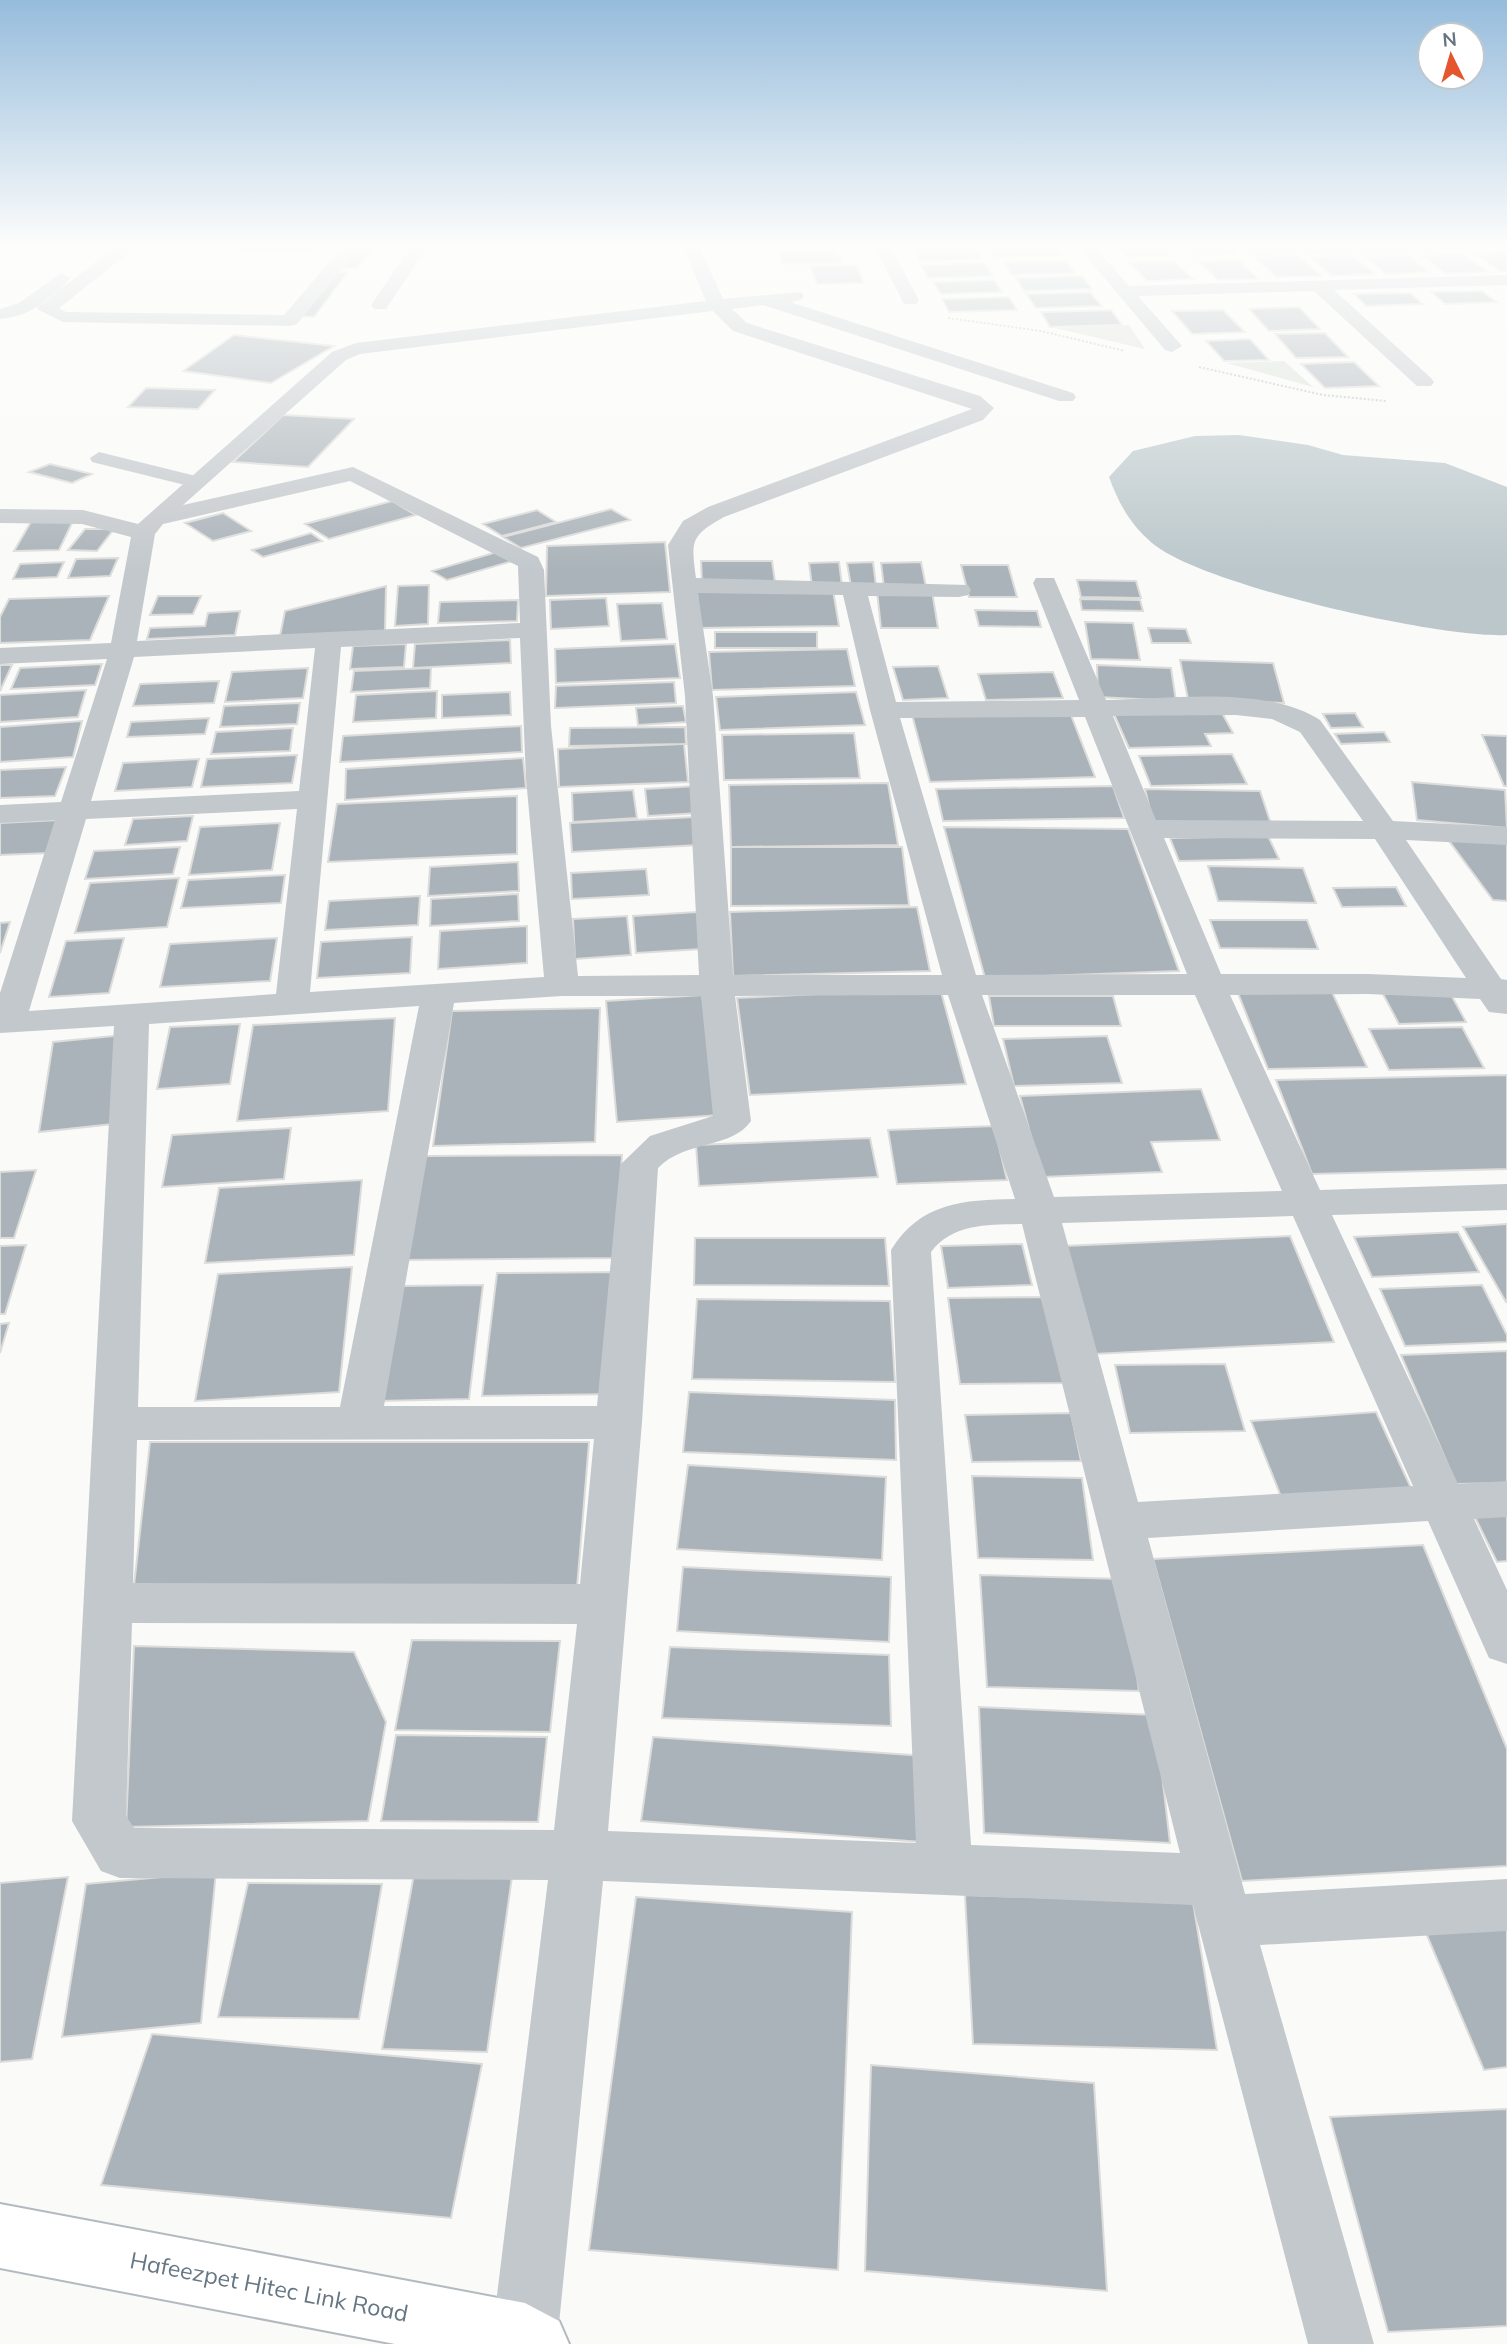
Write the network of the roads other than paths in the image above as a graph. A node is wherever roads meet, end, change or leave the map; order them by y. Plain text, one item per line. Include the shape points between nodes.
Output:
1 (345, 353) edge
2 (824, 353) edge
3 (930, 353) edge
4 (1393, 353) edge
5 (1424, 382) dead end
6 (1066, 397) dead end
7 (99, 458) dead end
8 (197, 482) junction
9 (5, 523) edge
10 (149, 526) junction
11 (1045, 583) dead end
12 (685, 586) junction
13 (854, 589) junction
14 (959, 590) dead end
15 (532, 630) junction
16 (329, 641) junction
17 (123, 650) junction
18 (0, 656) edge
19 (1094, 707) junction
20 (884, 709) junction
21 (313, 799) junction
22 (73, 811) junction
23 (0, 814) edge
24 (1145, 829) junction
25 (1385, 831) junction
26 (1507, 836) edge
27 (1208, 985) junction
28 (562, 986) junction
29 (718, 986) junction
30 (962, 986) junction
31 (438, 995) junction
32 (1502, 998) edge
33 (292, 1004) junction
34 (132, 1014) junction
35 (4, 1023) edge
36 (1507, 1196) edge
37 (1306, 1203) junction
38 (1039, 1212) junction
39 (620, 1422) junction
40 (116, 1424) junction
41 (359, 1424) junction
42 (1507, 1499) edge
43 (1443, 1503) junction
44 (1120, 1521) junction
45 (108, 1603) junction
46 (603, 1604) junction
47 (1507, 1643) edge
48 (578, 1855) junction
49 (945, 1870) junction
50 (1220, 1900) junction
51 (1507, 1905) edge
52 (0, 2236) edge
53 (528, 2341) edge
54 (1341, 2344) edge

1 - 8 street
2 - 12 street via 973,400 984,408 976,416 716,512 691,526 680,545
3 - 6 street
4 - 5 street
7 - 8 lane
8 - 10 street
9 - 10 street via 83,517
10 - 15 street via 353,474 529,562
10 - 17 street
11 - 19 street
12 - 13 street
12 - 29 street via 699,696
13 - 14 street
13 - 20 street
15 - 16 street
15 - 28 street via 544,833
16 - 17 street
16 - 21 street
17 - 18 street
17 - 22 street
19 - 20 street
19 - 24 street
19 - 25 street via 1236,707 1298,718 1310,726
20 - 30 street
21 - 22 street
21 - 33 street
22 - 23 street
22 - 35 street
24 - 25 street
24 - 27 street
25 - 26 street
25 - 32 street
27 - 30 street
27 - 32 street via 1368,984
27 - 37 street
28 - 29 street
28 - 31 street
29 - 30 street
29 - 39 street via 732,1121 718,1130 670,1138 639,1165
30 - 38 street
31 - 33 street
31 - 41 street
33 - 34 street
34 - 35 street
34 - 40 street
36 - 37 street
37 - 38 street
37 - 43 street
38 - 44 street
38 - 49 street via 964,1213 925,1232 911,1250
39 - 41 street
39 - 46 street
40 - 41 street
40 - 45 street
42 - 43 street
43 - 44 street
43 - 47 street
44 - 50 street
45 - 46 street
45 - 48 street via 99,1821 120,1853
46 - 48 street
48 - 49 street
48 - 53 street
49 - 50 street
50 - 51 street
50 - 54 street
52 - 53 main road, Hafeezpet Hitec Link Road

